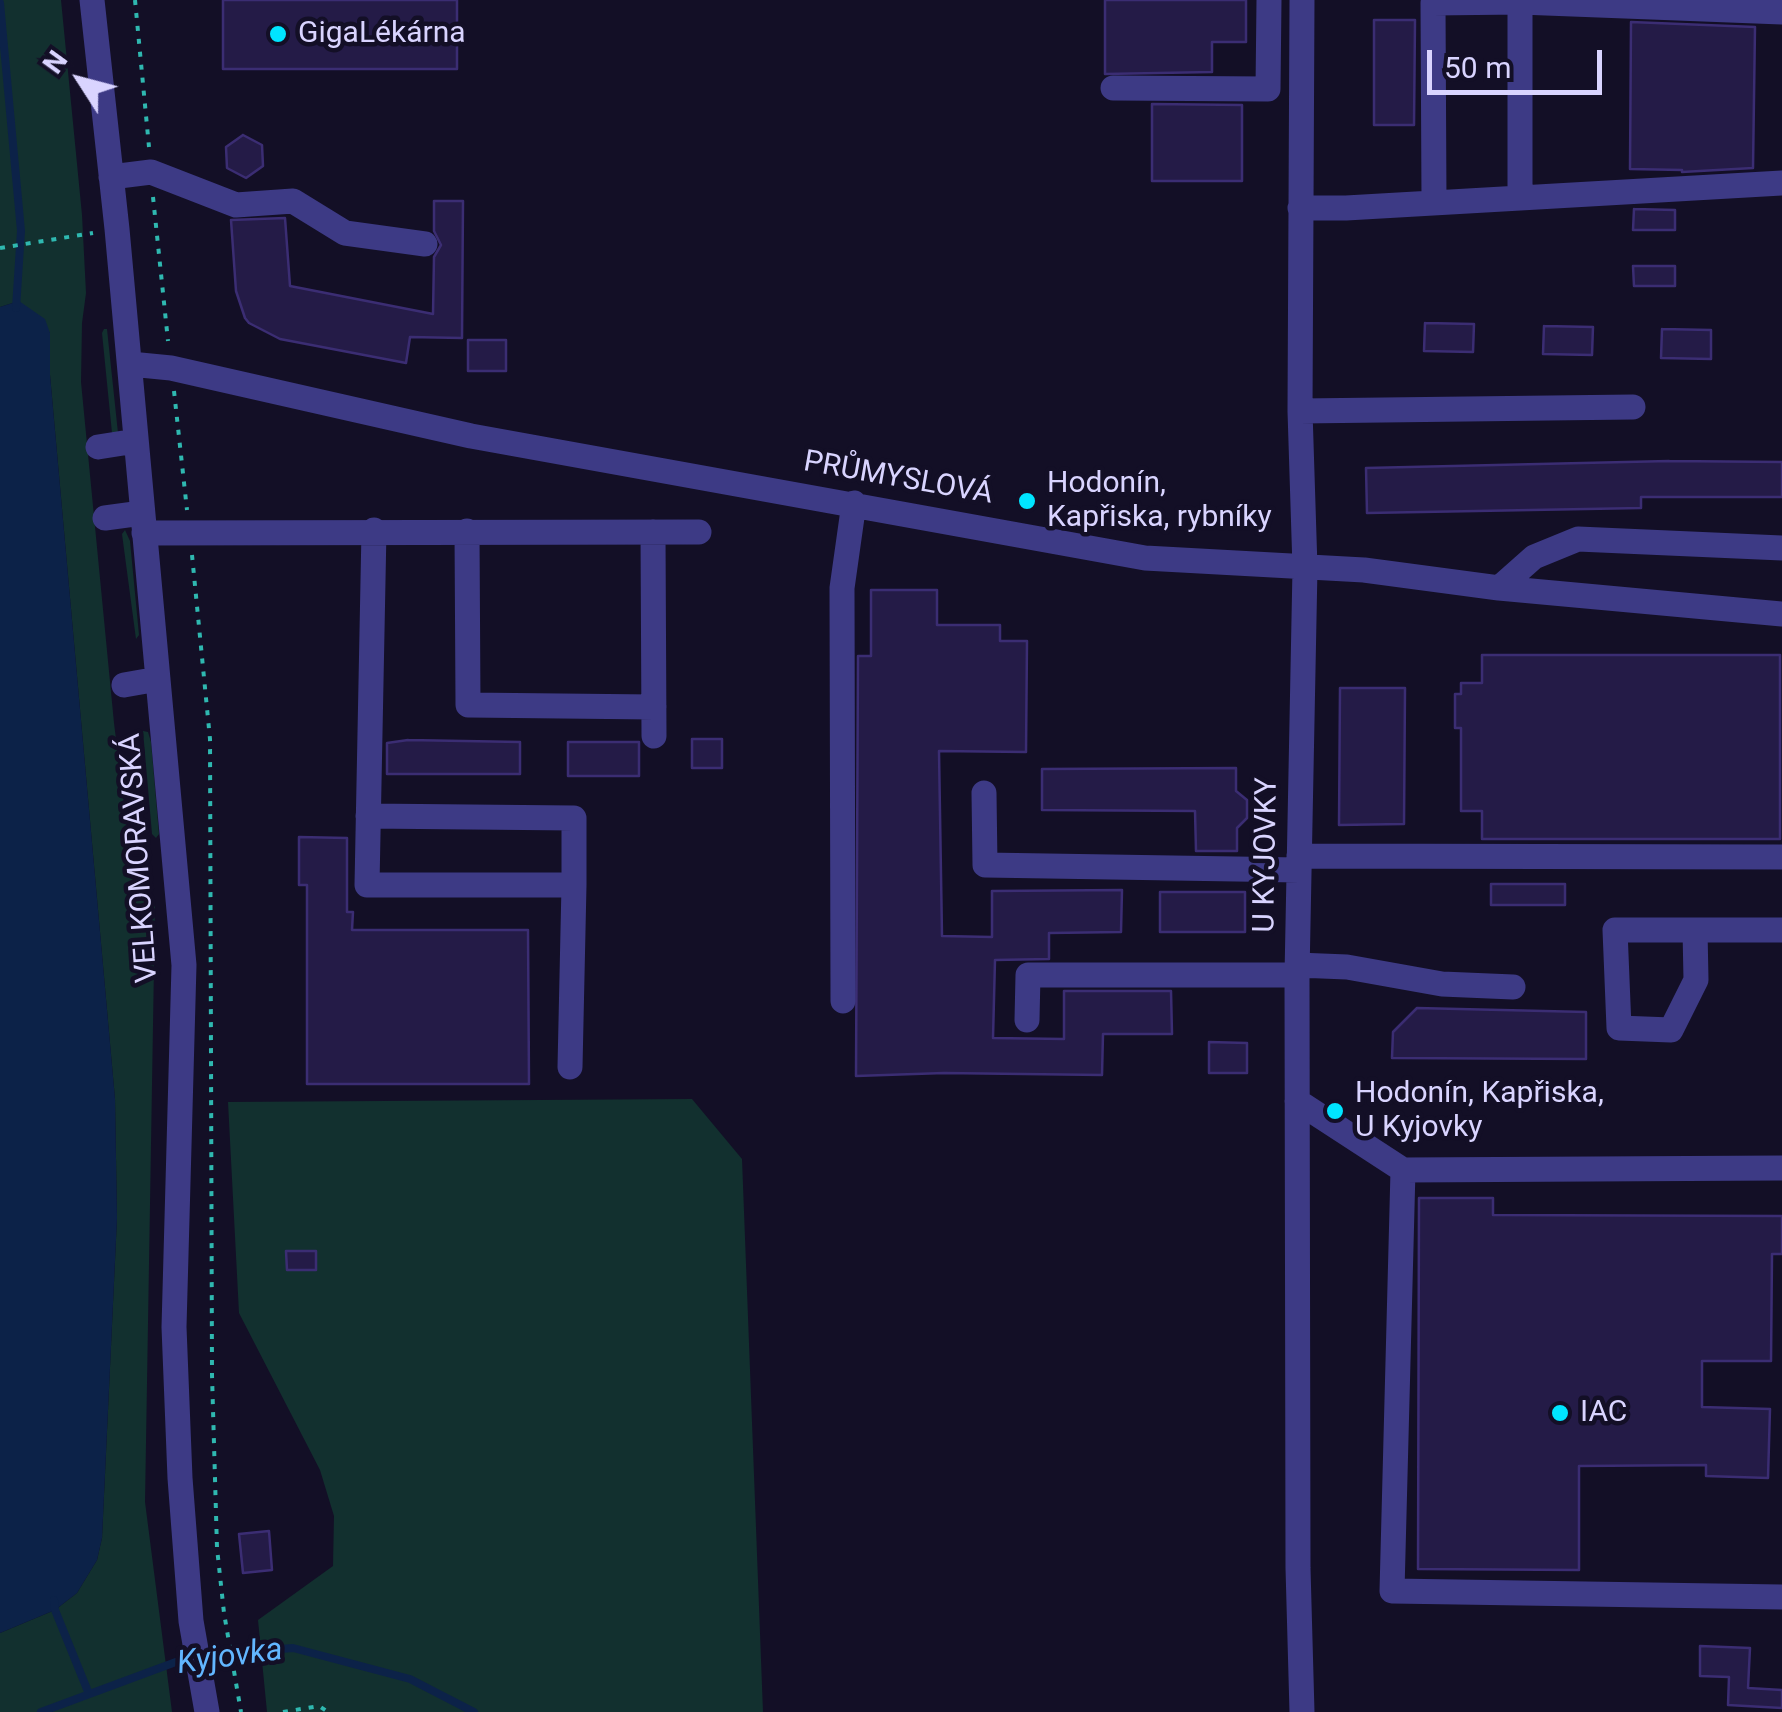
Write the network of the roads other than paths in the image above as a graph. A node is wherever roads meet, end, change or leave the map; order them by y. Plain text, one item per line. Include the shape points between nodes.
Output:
1 (92, 0) edge
2 (1270, 0) edge
3 (1302, 0) edge
4 (1520, 2) edge
5 (1726, 6) edge
6 (1782, 12) edge
7 (1113, 88) dead end
8 (1268, 89) junction
9 (1302, 89) junction
10 (112, 177) junction
11 (1782, 183) edge
12 (1520, 198) junction
13 (1434, 202) junction
14 (1300, 208) junction
15 (425, 244) dead end
16 (130, 364) junction
17 (1633, 407) dead end
18 (1300, 411) junction
19 (136, 441) junction
20 (98, 447) dead end
21 (854, 503) junction
22 (106, 518) dead end
23 (143, 523) junction
24 (374, 530) junction
25 (467, 531) junction
26 (653, 532) junction
27 (699, 532) dead end
28 (1782, 548) edge
29 (1305, 568) junction
30 (1499, 588) junction
31 (1782, 614) edge
32 (158, 680) junction
33 (124, 685) dead end
34 (654, 707) junction
35 (654, 736) dead end
36 (984, 793) dead end
37 (368, 816) junction
38 (1782, 857) edge
39 (1299, 863) junction
40 (574, 885) junction
41 (1696, 930) junction
42 (1782, 930) edge
43 (1297, 970) junction
44 (1513, 987) dead end
45 (843, 1000) dead end
46 (1027, 1020) dead end
47 (570, 1066) dead end
48 (1297, 1101) junction
49 (1782, 1168) edge
50 (1402, 1170) junction
51 (1782, 1597) edge
52 (207, 1712) edge
53 (1302, 1712) edge

1 - 10 street, VELKOMORAVSKÁ
2 - 8 street
3 - 9 street, U KYJOVKY
4 - 5 street
4 - 12 street
4 - 13 street via 1433,3
5 - 6 street
7 - 8 street
8 - 9 street
9 - 14 street, U KYJOVKY
10 - 15 street via 151,172 236,205 292,202 345,233
10 - 16 street, VELKOMORAVSKÁ
11 - 12 street
12 - 13 street
13 - 14 street
14 - 18 street, U KYJOVKY
16 - 19 street, VELKOMORAVSKÁ
16 - 21 street, PRŮMYSLOVÁ via 471,436
17 - 18 street
18 - 29 street, U KYJOVKY
19 - 20 street
19 - 23 street, VELKOMORAVSKÁ
21 - 29 street, PRŮMYSLOVÁ via 1144,558
21 - 45 street via 842,588
22 - 23 street
23 - 24 street
23 - 32 street, VELKOMORAVSKÁ
24 - 25 street
24 - 37 street
25 - 26 street
25 - 34 street via 468,705
26 - 27 street
26 - 34 street
28 - 30 street via 1578,539 1534,557
29 - 30 street, PRŮMYSLOVÁ
29 - 39 street, U KYJOVKY
30 - 31 street, PRŮMYSLOVÁ
32 - 33 street
32 - 52 street, VELKOMORAVSKÁ via 184,965 174,1327 180,1478 191,1620
34 - 35 street
36 - 39 street via 985,866
37 - 40 street via 574,818
37 - 40 street via 366,885
38 - 39 street
39 - 43 street, U KYJOVKY
40 - 47 street
41 - 41 street via 1615,930 1619,1028 1671,1030 1696,980
41 - 42 street
43 - 44 street via 1346,966 1442,984
43 - 46 street via 1028,975
43 - 48 street, U KYJOVKY
48 - 50 street
48 - 53 street, U KYJOVKY
49 - 50 street
50 - 51 street via 1392,1592

